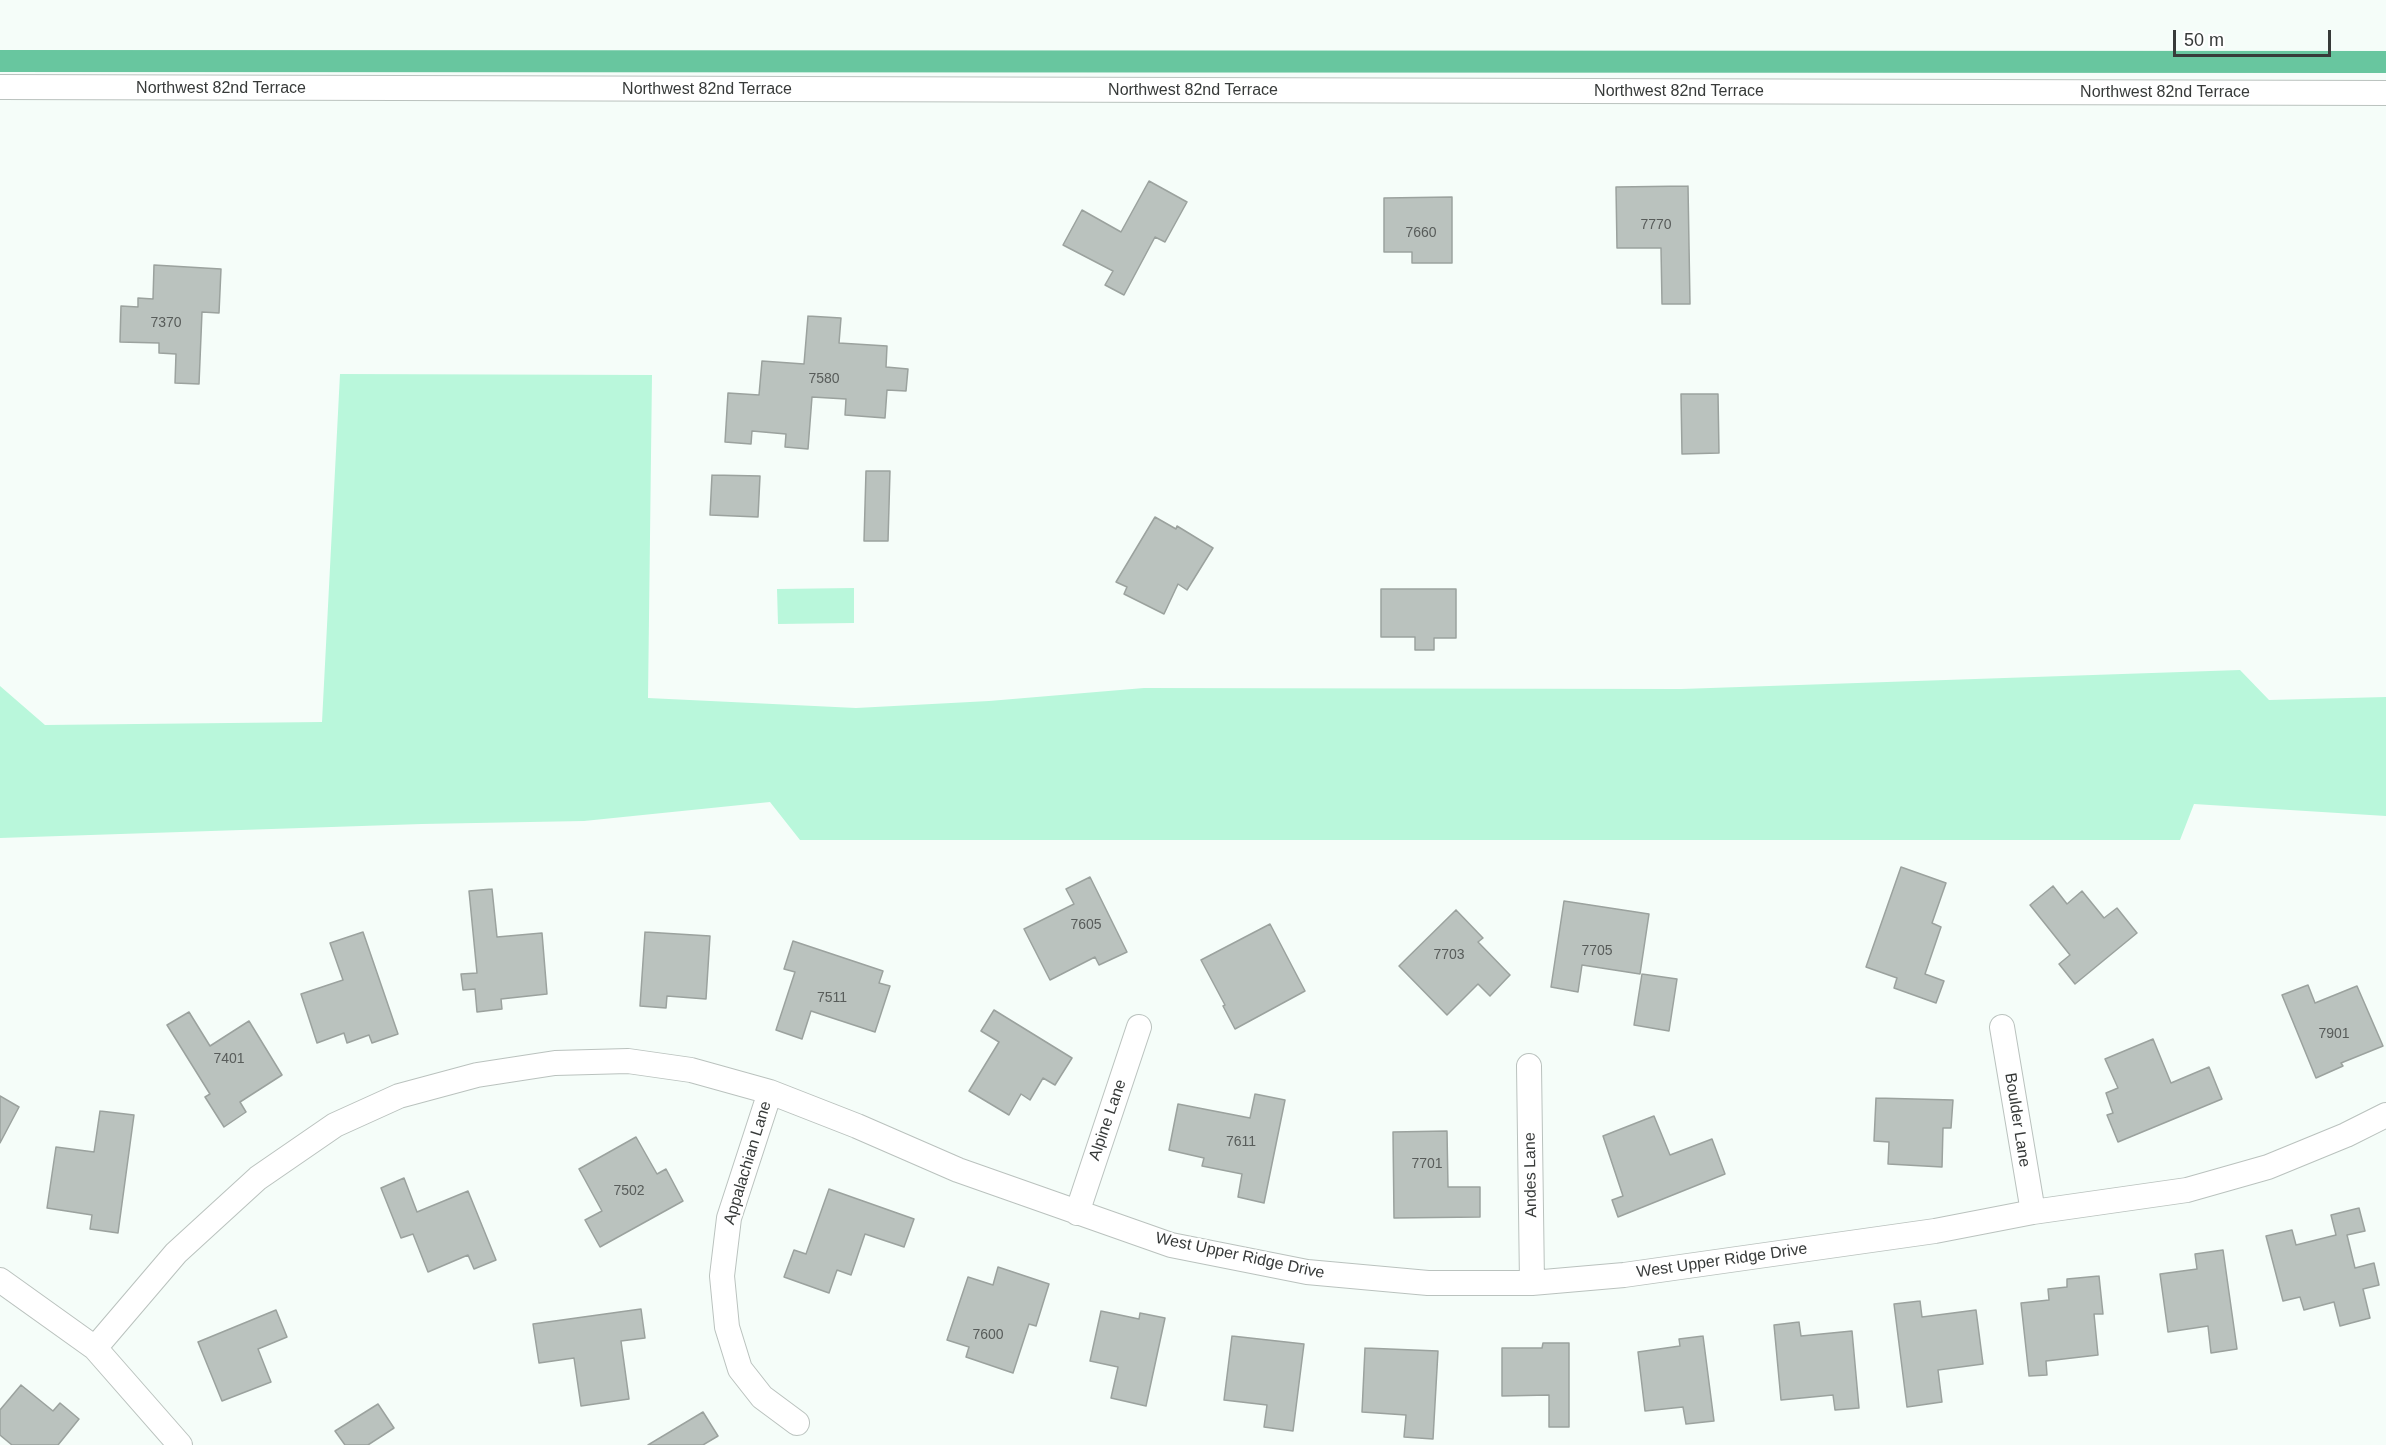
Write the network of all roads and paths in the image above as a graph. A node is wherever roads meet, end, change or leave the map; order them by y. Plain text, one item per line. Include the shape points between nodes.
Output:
1 (0, 87) edge
2 (2386, 93) edge
3 (1139, 1027) dead end
4 (2002, 1027) dead end
5 (1530, 1066) dead end
6 (770, 1092) junction
7 (2386, 1115) edge
8 (1077, 1212) junction
9 (2033, 1212) junction
10 (0, 1280) edge
11 (1532, 1283) junction
12 (95, 1348) junction
13 (797, 1423) dead end
14 (180, 1445) edge

1 - 2 street, Northwest 82nd Terrace
3 - 8 street, Alpine Lane
4 - 9 street, Boulder Lane
5 - 11 street, Andes Lane
6 - 8 street, West Upper Ridge Drive via 958,1170
6 - 12 street, West Upper Ridge Drive via 691,1070 628,1060 555,1063 477,1075 399,1096 335,1125 258,1178 176,1253
6 - 13 street, Appalachian Lane via 729,1218 722,1276 728,1327 740,1369 762,1397
7 - 9 street, West Upper Ridge Drive via 2268,1167 2187,1190
8 - 11 street, West Upper Ridge Drive via 1171,1245 1307,1272 1428,1283
9 - 11 street, West Upper Ridge Drive via 1624,1275
10 - 12 street
12 - 14 street

